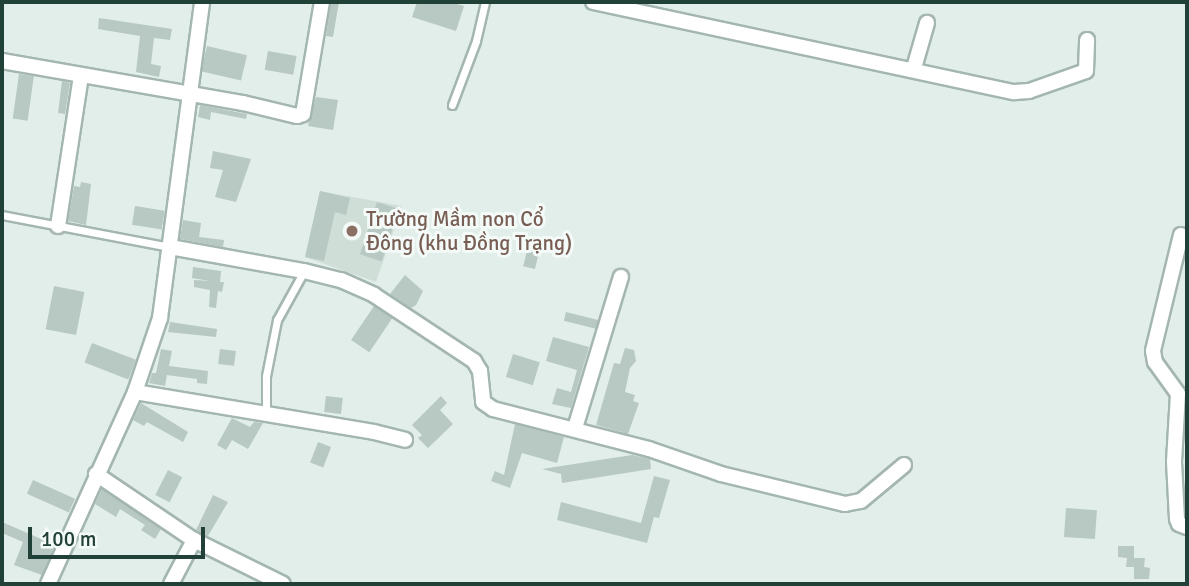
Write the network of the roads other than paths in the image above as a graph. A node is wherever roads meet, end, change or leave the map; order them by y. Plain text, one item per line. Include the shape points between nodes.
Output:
1 (202, 2) edge
2 (322, 2) edge
3 (485, 2) edge
4 (593, 2) edge
5 (927, 23) dead end
6 (1087, 40) dead end
7 (2, 61) edge
8 (914, 68) junction
9 (81, 76) junction
10 (190, 96) junction
11 (452, 105) dead end
12 (2, 215) edge
13 (58, 226) junction
14 (1181, 235) dead end
15 (170, 247) junction
16 (304, 271) junction
17 (621, 277) dead end
18 (135, 392) junction
19 (266, 415) junction
20 (575, 428) junction
21 (405, 440) dead end
22 (904, 466) dead end
23 (96, 474) junction
24 (1187, 527) edge
25 (194, 540) junction
26 (48, 584) edge
27 (171, 584) edge
28 (284, 584) edge

1 - 10 street
2 - 10 street via 303,114
3 - 11 lane
4 - 8 street
5 - 8 street
6 - 8 street via 1086,71 1029,91 1014,92
7 - 9 street
9 - 10 street
9 - 13 street
10 - 15 street
12 - 13 lane
13 - 15 lane
14 - 24 street via 1153,351 1155,362 1178,394 1177,519
15 - 16 street
15 - 18 street via 160,318
16 - 19 lane via 277,320 266,376
16 - 20 street via 374,295 468,356 478,365 482,397 493,409
17 - 20 street
18 - 19 street
18 - 23 street
19 - 21 street
20 - 22 street via 722,474 845,504 861,501
23 - 25 street
23 - 26 street
25 - 27 street
25 - 28 street

